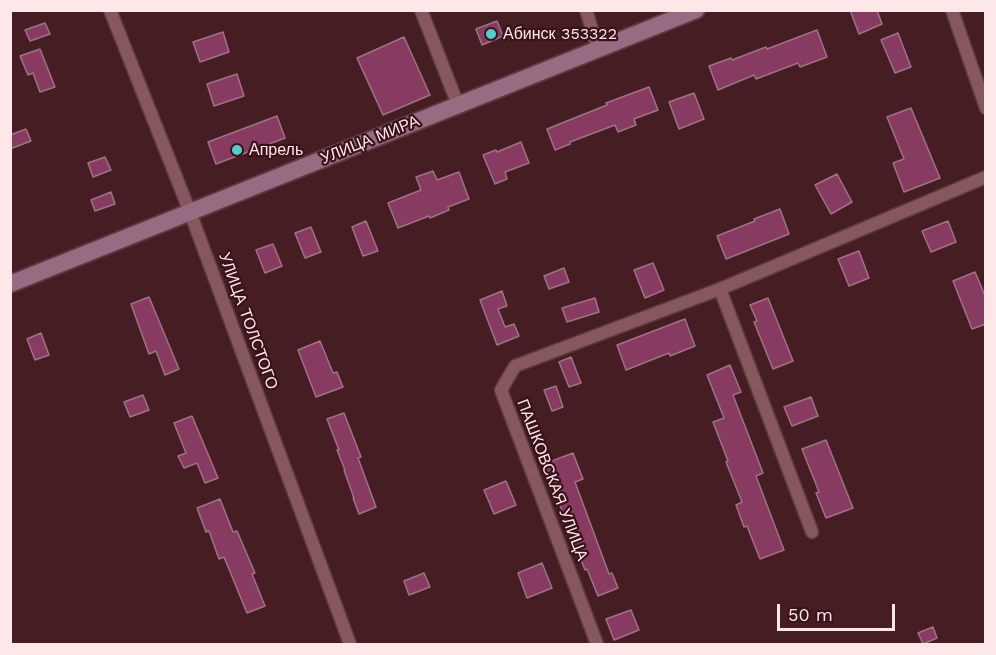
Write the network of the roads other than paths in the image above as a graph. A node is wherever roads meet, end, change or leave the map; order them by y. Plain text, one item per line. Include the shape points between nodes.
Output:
1 (110, 10) edge
2 (421, 10) edge
3 (586, 10) edge
4 (696, 10) edge
5 (952, 10) edge
6 (598, 49) junction
7 (458, 105) junction
8 (986, 108) edge
9 (986, 177) edge
10 (190, 212) junction
11 (10, 284) edge
12 (720, 289) junction
13 (812, 532) dead end
14 (350, 645) edge
15 (597, 645) edge

1 - 10 street, УЛИЦА ТОЛСТОГО
2 - 7 street
3 - 6 street
4 - 6 main road, УЛИЦА МИРА
5 - 8 street
6 - 7 main road, УЛИЦА МИРА
7 - 10 main road, УЛИЦА МИРА
9 - 12 street, ПАШКОВСКАЯ УЛИЦА
10 - 11 main road, УЛИЦА МИРА
10 - 14 street, УЛИЦА ТОЛСТОГО
12 - 13 street
12 - 15 street, ПАШКОВСКАЯ УЛИЦА via 515,366 501,390

